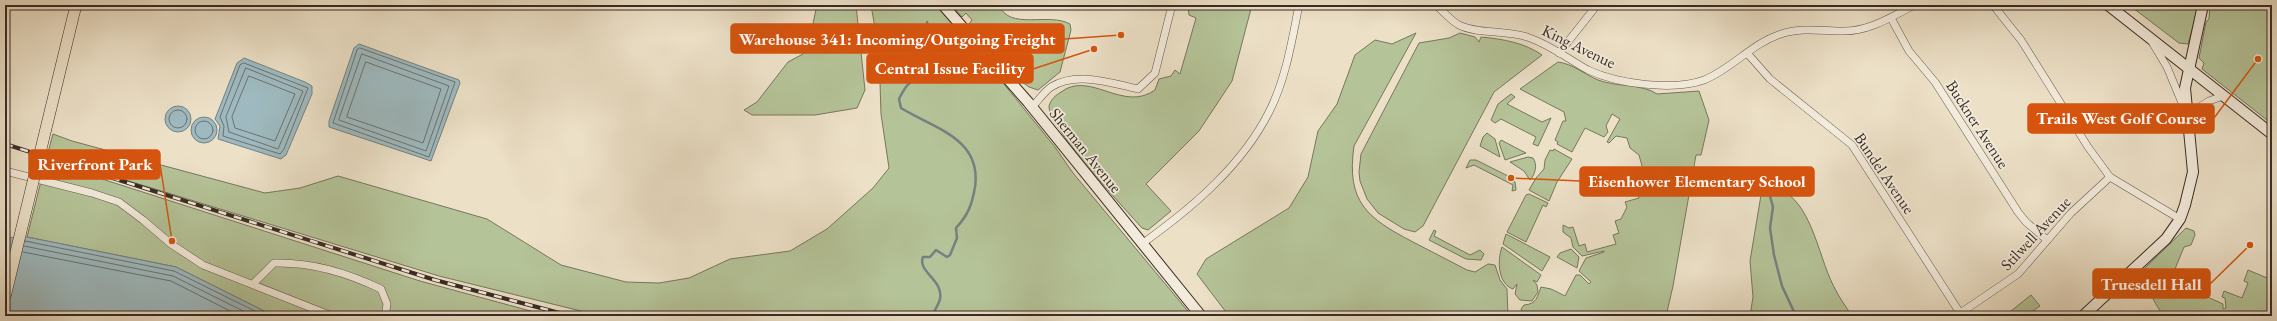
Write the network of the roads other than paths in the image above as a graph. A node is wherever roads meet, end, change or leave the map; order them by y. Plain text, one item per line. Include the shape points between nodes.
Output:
1 (76, 5) edge
2 (943, 5) edge
3 (1172, 5) edge
4 (1299, 5) edge
5 (1436, 5) edge
6 (1597, 5) edge
7 (1915, 5) edge
8 (1993, 5) edge
9 (2108, 5) edge
10 (2203, 5) edge
11 (1891, 18) junction
12 (2149, 37) junction
13 (1559, 53) junction
14 (1747, 53) junction
15 (2190, 69) junction
16 (2223, 96) junction
17 (1032, 107) junction
18 (2187, 115) junction
19 (2272, 134) edge
20 (5, 171) edge
21 (2110, 177) junction
22 (2180, 219) junction
23 (2047, 240) junction
24 (1143, 243) junction
25 (253, 284) junction
26 (5, 297) edge
27 (1958, 315) edge
28 (332, 316) edge
29 (385, 316) edge
30 (1201, 316) edge
31 (2083, 316) edge

1 - 26 main road, bridge
2 - 17 street, Sherman Avenue
3 - 17 street via 1155,73 1138,89 1094,79 1067,80 1050,88
4 - 24 street via 1282,77 1270,110 1255,136 1204,194
5 - 13 street, King Avenue via 1459,25 1527,37
6 - 13 street
7 - 11 street, King Avenue
8 - 21 street via 2021,40 2077,130
9 - 12 street
10 - 15 street
11 - 14 street, King Avenue via 1865,28 1845,31 1800,30 1781,34 1765,40
11 - 23 street, Buckner Avenue via 1909,51 1945,98 2018,212
12 - 15 street
12 - 18 street via 2167,67
13 - 14 street, King Avenue via 1602,76 1664,85 1704,80
14 - 27 street, Bundel Avenue via 1770,79 1852,145
15 - 16 street
15 - 18 street via 2185,88
16 - 18 street via 2208,101
16 - 19 street
17 - 24 street, Sherman Avenue
18 - 22 street via 2193,148 2193,172
20 - 25 street via 118,202 171,244 203,265
21 - 22 street
21 - 23 street, Stilwell Avenue
22 - 31 street via 2166,239
23 - 27 street, Stilwell Avenue via 2018,274
24 - 30 street, Sherman Avenue
25 - 28 street
25 - 29 street via 274,263 296,262 362,280 381,290 386,304

